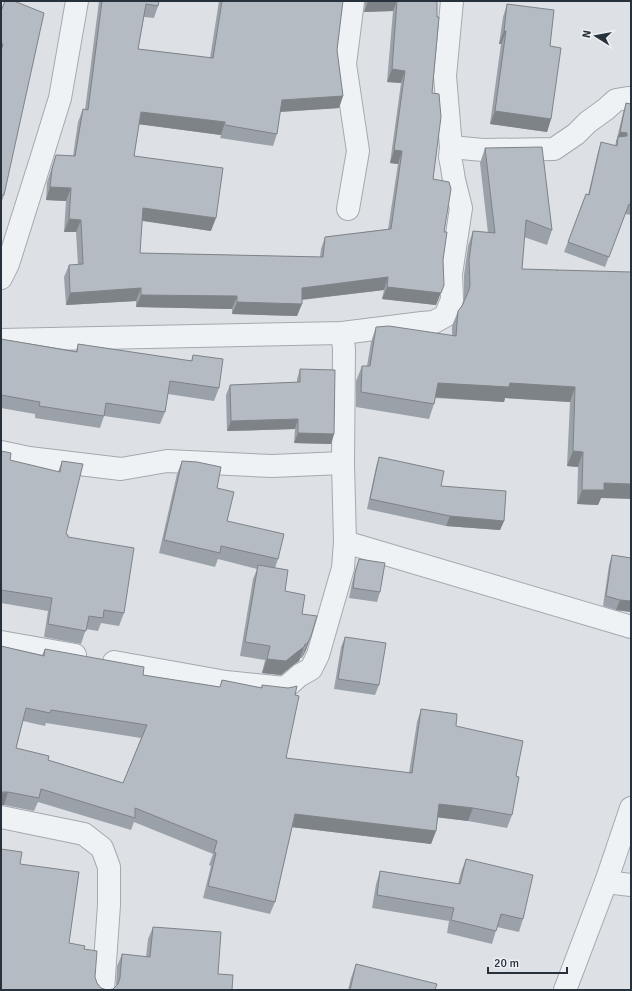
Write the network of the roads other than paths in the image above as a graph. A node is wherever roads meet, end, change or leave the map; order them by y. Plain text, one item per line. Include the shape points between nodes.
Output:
1 (77, 1) edge
2 (353, 1) edge
3 (452, 1) edge
4 (631, 98) edge
5 (451, 146) junction
6 (348, 209) dead end
7 (1, 278) edge
8 (342, 333) junction
9 (1, 340) edge
10 (1, 452) edge
11 (343, 463) junction
12 (346, 542) junction
13 (631, 627) edge
14 (1, 642) edge
15 (631, 808) edge
16 (1, 817) edge
17 (606, 882) junction
18 (631, 885) edge
19 (103, 990) edge
20 (565, 990) edge

1 - 7 street via 60,98 8,264
2 - 6 street via 345,64 358,151
3 - 5 street via 445,76
4 - 5 street via 616,100 554,149 483,150
5 - 8 street via 450,157 461,208 451,274 452,300 445,316 434,322
8 - 9 street
8 - 11 street
10 - 11 street via 29,458 121,469 167,461 272,466
11 - 12 street
12 - 13 street
12 - 14 street via 343,568 318,655 311,669 285,688 226,682
15 - 17 street
16 - 19 street via 84,834 102,848 109,867
17 - 18 street
17 - 20 street

